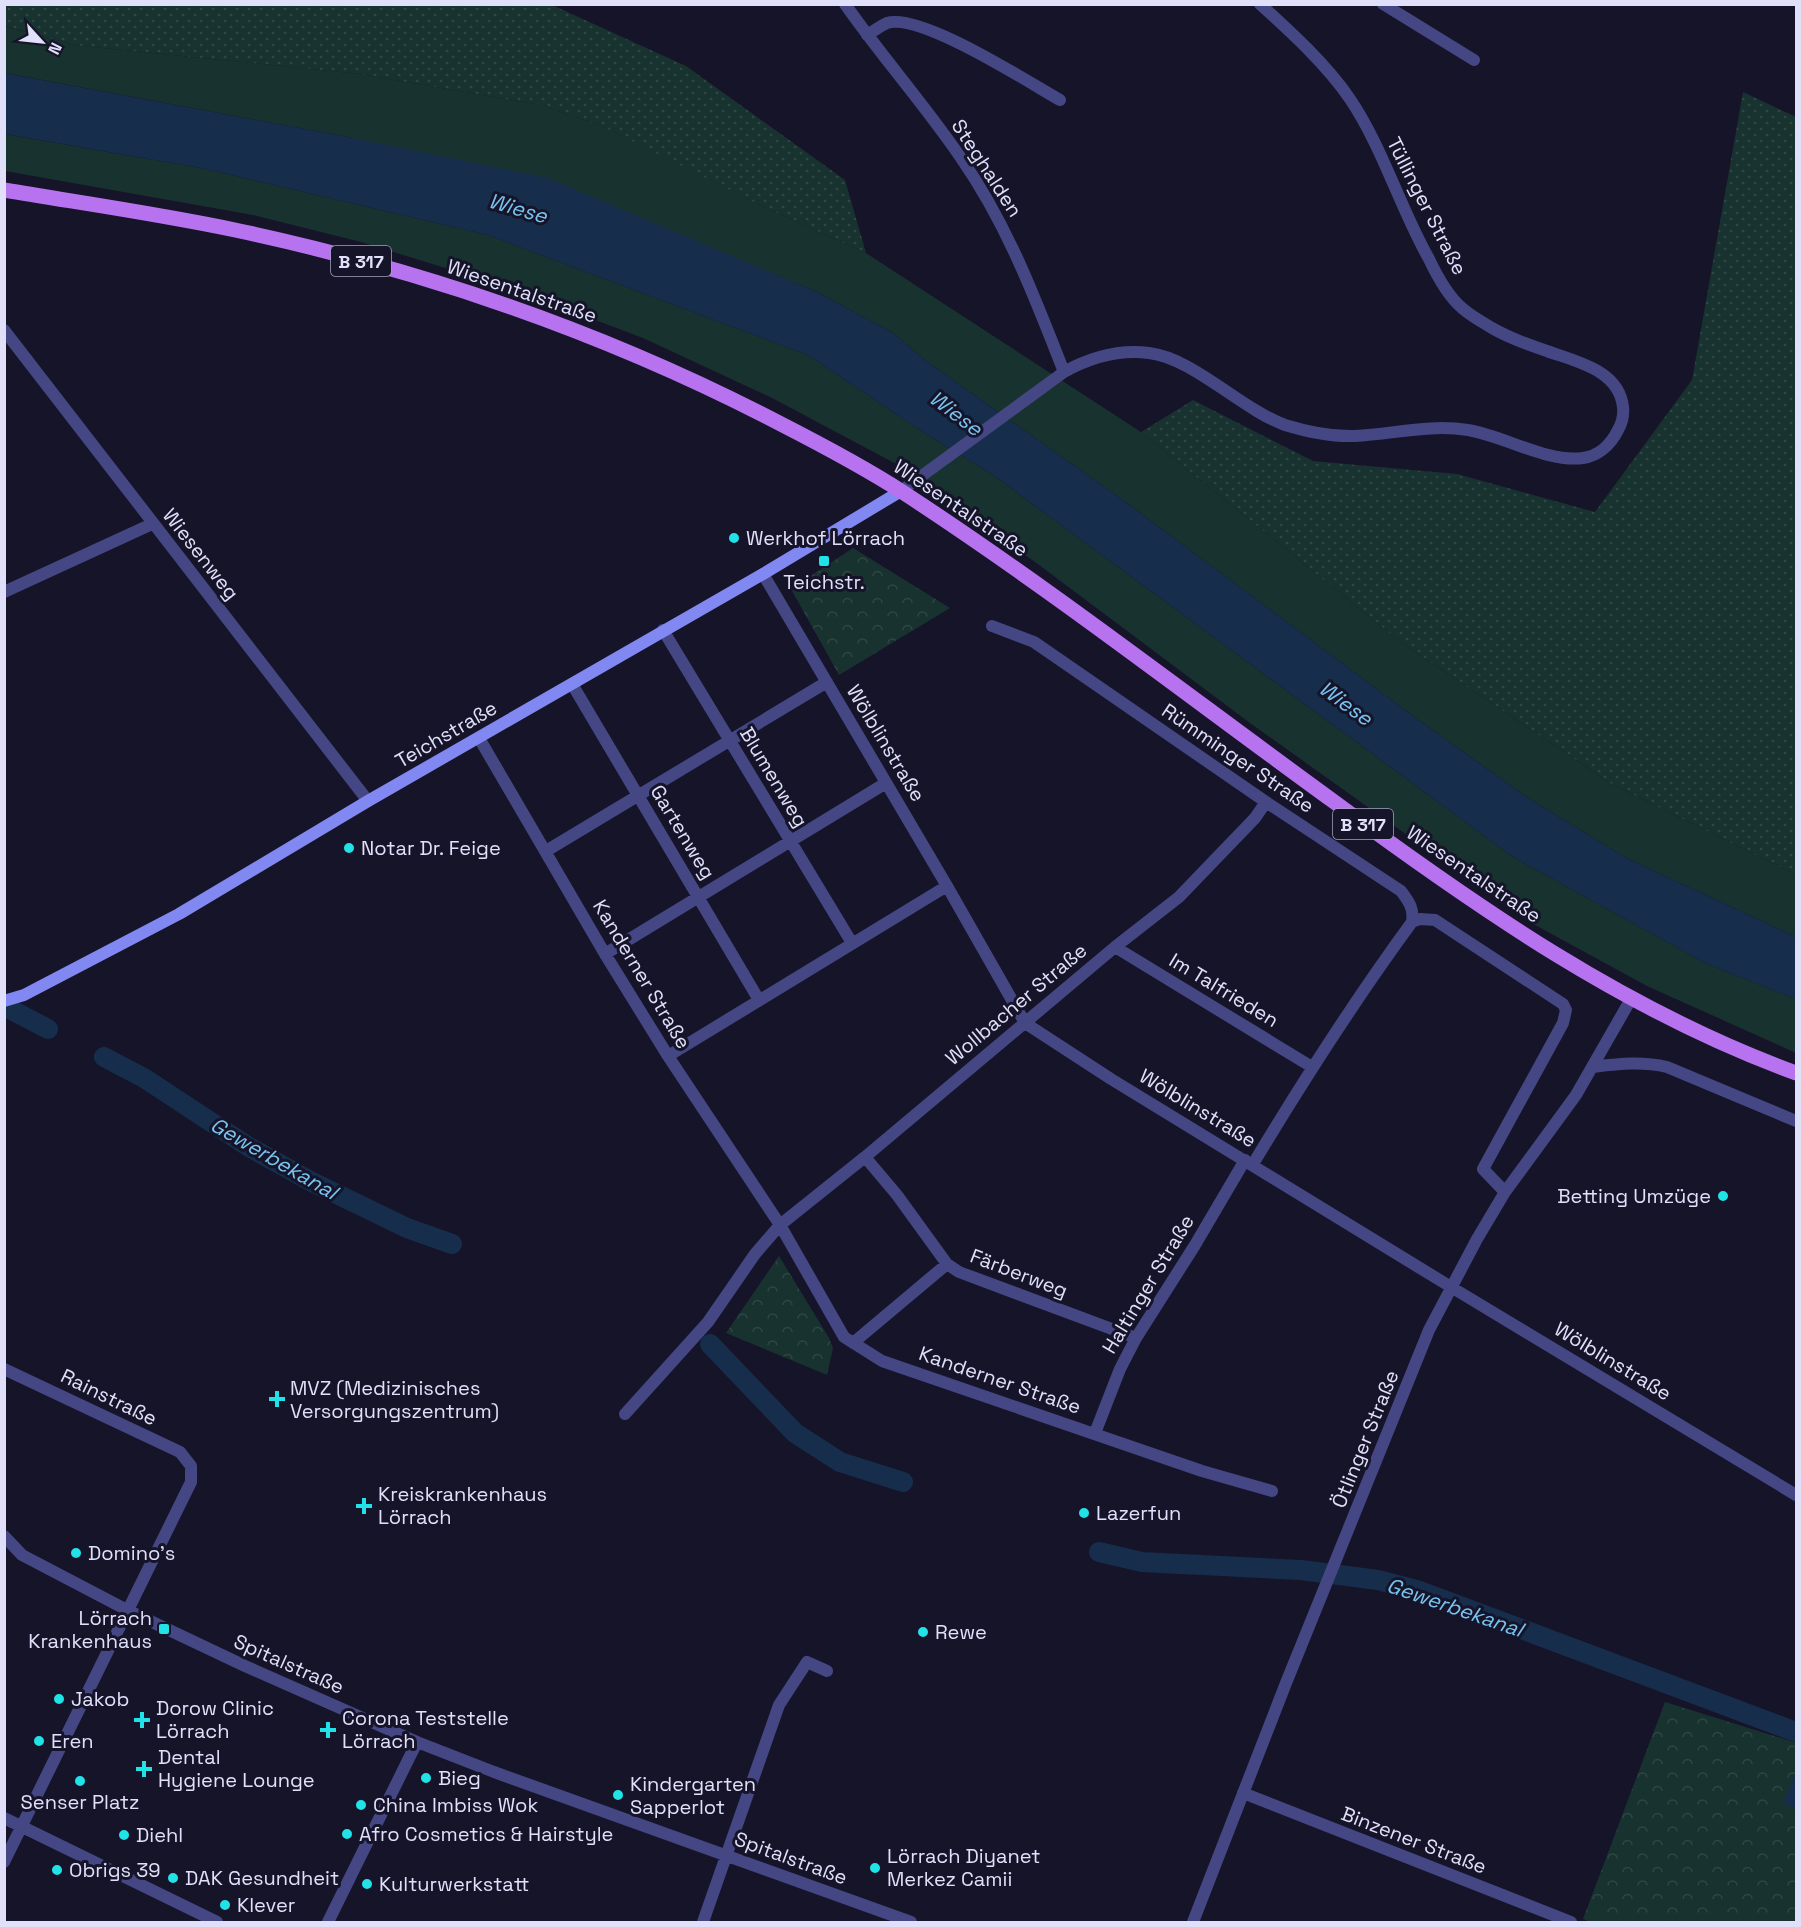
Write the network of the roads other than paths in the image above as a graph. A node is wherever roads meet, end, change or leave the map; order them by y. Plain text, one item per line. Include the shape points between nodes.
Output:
1 (845, 4) edge
2 (1260, 4) edge
3 (1383, 4) edge
4 (867, 35) junction
5 (1474, 60) dead end
6 (1060, 100) dead end
7 (4, 190) edge
8 (4, 330) edge
9 (1064, 372) junction
10 (901, 491) junction
11 (152, 524) junction
12 (763, 574) junction
13 (4, 592) edge
14 (992, 626) dead end
15 (663, 630) junction
16 (827, 682) junction
17 (572, 684) junction
18 (479, 738) junction
19 (730, 740) junction
20 (886, 783) junction
21 (638, 795) junction
22 (368, 801) junction
23 (1266, 802) junction
24 (791, 842) junction
25 (546, 851) junction
26 (948, 886) junction
27 (699, 897) junction
28 (1412, 922) junction
29 (852, 943) junction
30 (1115, 947) junction
31 (605, 954) junction
32 (1631, 999) junction
33 (759, 1000) junction
34 (7, 1001) edge
35 (1024, 1023) junction
36 (668, 1056) junction
37 (1312, 1067) junction
38 (1592, 1067) junction
39 (1797, 1073) edge
40 (1797, 1121) edge
41 (865, 1157) junction
42 (1249, 1162) junction
43 (1505, 1192) junction
44 (780, 1225) junction
45 (947, 1264) junction
46 (1451, 1287) junction
47 (1137, 1338) junction
48 (853, 1343) junction
49 (4, 1368) edge
50 (625, 1414) dead end
51 (1095, 1433) junction
52 (1272, 1491) dead end
53 (1797, 1495) edge
54 (4, 1536) edge
55 (129, 1611) junction
56 (827, 1671) dead end
57 (417, 1742) junction
58 (1243, 1793) junction
59 (4, 1818) edge
60 (22, 1826) junction
61 (727, 1856) junction
62 (4, 1862) edge
63 (216, 1922) edge
64 (328, 1923) edge
65 (703, 1923) edge
66 (911, 1923) edge
67 (1193, 1923) edge
68 (1571, 1923) edge

1 - 4 street, Steghalden
2 - 9 street, Tüllinger Straße via 1350,99 1414,233 1435,272 1461,307 1500,332 1586,365 1610,380 1621,396 1619,429 1596,454 1572,459 1457,429 1416,428 1354,436 1313,433 1265,417 1198,374 1152,353 1105,354
3 - 5 street
4 - 6 street via 888,22 916,25 947,36
4 - 9 street, Steghalden via 962,158 1013,245
7 - 10 main road, Wiesentalstraße / B 317 via 235,230 374,264 471,293 576,330 703,385
8 - 11 street, Wiesenweg
9 - 10 street, Tüllinger Straße
10 - 12 street, Teichstraße
10 - 32 main road, Wiesentalstraße / B 317 via 1009,565 1394,846 1517,930
11 - 13 street
11 - 22 street, Wiesenweg
12 - 15 street, Teichstraße
12 - 16 street, Wölblinstraße
14 - 23 street, Rümminger Straße via 1034,642
15 - 17 street, Teichstraße
15 - 19 street, Blumenweg
16 - 19 street
16 - 20 street, Wölblinstraße
17 - 18 street, Teichstraße
17 - 21 street, Gartenweg
18 - 22 street, Teichstraße
18 - 25 street, Kanderner Straße
19 - 21 street
19 - 24 street, Blumenweg
20 - 24 street
20 - 26 street, Wölblinstraße
21 - 25 street
21 - 27 street, Gartenweg
22 - 34 street, Teichstraße via 179,914
23 - 28 street, Rümminger Straße via 1401,891 1413,912
23 - 30 street, Wollbacher Straße via 1179,897
24 - 27 street
24 - 29 street, Blumenweg
25 - 31 street, Kanderner Straße
26 - 29 street
26 - 35 street, Wölblinstraße
27 - 31 street
27 - 33 street, Gartenweg
28 - 37 street, Haltinger Straße via 1362,989
28 - 43 street via 1435,920 1563,1004 1566,1010 1563,1023 1483,1169
29 - 33 street
30 - 35 street, Wollbacher Straße
30 - 37 street, Im Talfrieden
31 - 36 street, Kanderner Straße
32 - 38 street, Ötlinger Straße
32 - 39 main road, Wiesentalstraße / B 317
33 - 36 street
35 - 41 street, Wollbacher Straße
35 - 42 street, Wölblinstraße
36 - 44 street, Kanderner Straße
37 - 42 street, Haltinger Straße
38 - 40 street via 1629,1062 1658,1065
38 - 43 street, Ötlinger Straße
41 - 44 street, Wollbacher Straße
41 - 45 street, Färberweg
42 - 46 street, Wölblinstraße
42 - 47 street, Haltinger Straße
43 - 46 street, Ötlinger Straße
44 - 48 street, Kanderner Straße via 844,1337
44 - 50 street via 708,1322
45 - 47 street, Färberweg via 979,1281
45 - 48 street
46 - 53 street, Wölblinstraße
46 - 58 street, Ötlinger Straße via 1429,1330
47 - 51 street, Haltinger Straße via 1120,1368
48 - 51 street, Kanderner Straße via 882,1360
49 - 55 street, Rainstraße via 180,1452 191,1466 191,1482
51 - 52 street, Kanderner Straße
54 - 55 street, Spitalstraße via 22,1555
55 - 57 street, Spitalstraße
55 - 60 street
56 - 61 street via 807,1662 779,1705
57 - 61 street, Spitalstraße
57 - 64 street
58 - 67 street, Ötlinger Straße
58 - 68 street, Binzener Straße
59 - 60 street
60 - 62 street
60 - 63 street
61 - 65 street
61 - 66 street, Spitalstraße

